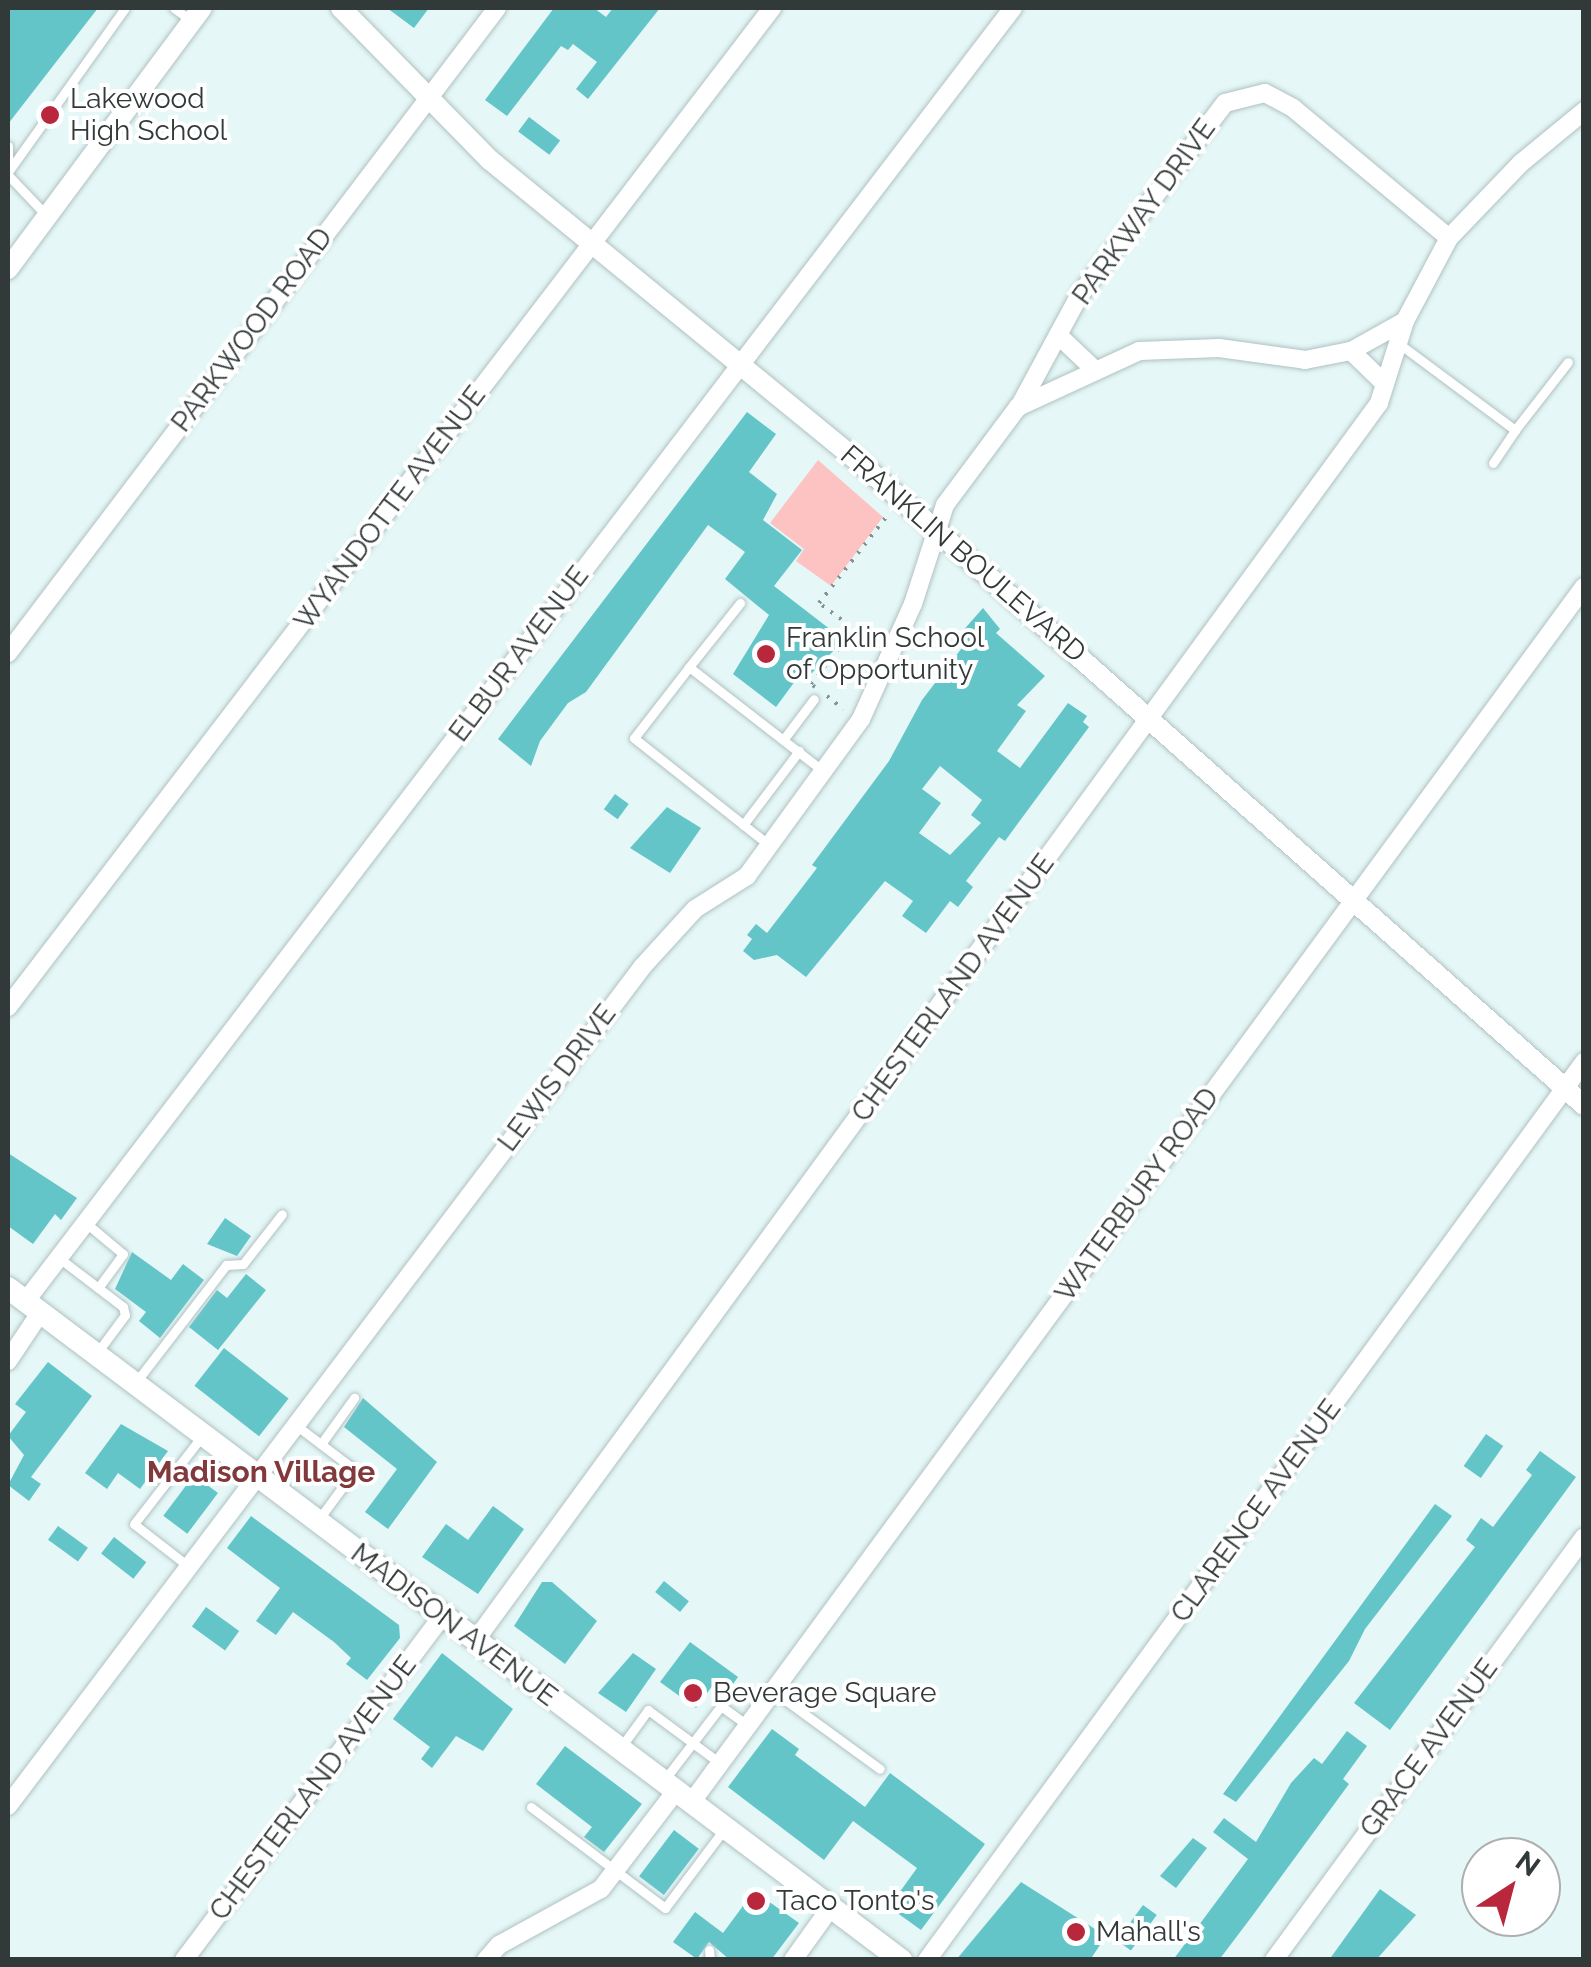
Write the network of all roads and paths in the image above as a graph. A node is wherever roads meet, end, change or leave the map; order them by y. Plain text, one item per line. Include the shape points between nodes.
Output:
1 (125, 8) edge
2 (174, 8) edge
3 (342, 8) edge
4 (497, 8) edge
5 (772, 8) edge
6 (1014, 8) edge
7 (197, 14) edge
8 (426, 99) junction
9 (1584, 111) edge
10 (8, 146) edge
11 (8, 161) edge
12 (8, 174) edge
13 (47, 216) junction
14 (1449, 238) junction
15 (592, 245) junction
16 (8, 269) edge
17 (1405, 320) junction
18 (1058, 334) junction
19 (1398, 343) junction
20 (1351, 351) junction
21 (742, 361) junction
22 (1568, 362) dead end
23 (1096, 371) junction
24 (1385, 384) junction
25 (1018, 407) junction
26 (1515, 430) junction
27 (1493, 463) dead end
28 (887, 516) dead end
29 (936, 529) junction
30 (1584, 587) edge
31 (740, 603) dead end
32 (854, 628) junction
33 (878, 646) dead end
34 (8, 653) edge
35 (689, 668) junction
36 (814, 699) dead end
37 (843, 709) dead end
38 (1150, 719) junction
39 (783, 740) junction
40 (798, 751) junction
41 (824, 770) junction
42 (744, 825) junction
43 (769, 845) junction
44 (1353, 899) junction
45 (8, 1007) edge
46 (1584, 1062) edge
47 (1565, 1088) junction
48 (1584, 1105) edge
49 (282, 1214) dead end
50 (86, 1222) junction
51 (58, 1258) junction
52 (98, 1288) junction
53 (24, 1301) edge
54 (95, 1355) junction
55 (8, 1361) edge
56 (134, 1384) junction
57 (354, 1398) dead end
58 (294, 1424) junction
59 (202, 1436) junction
60 (320, 1444) junction
61 (255, 1476) junction
62 (317, 1522) junction
63 (1584, 1538) edge
64 (188, 1566) junction
65 (442, 1616) junction
66 (475, 1641) junction
67 (773, 1691) junction
68 (748, 1726) junction
69 (693, 1743) junction
70 (619, 1749) junction
71 (720, 1763) junction
72 (880, 1769) dead end
73 (677, 1792) junction
74 (8, 1806) edge
75 (532, 1808) dead end
76 (725, 1828) junction
77 (614, 1872) junction
78 (831, 1907) junction
79 (184, 1960) edge
80 (486, 1960) edge
81 (793, 1960) edge
82 (901, 1960) edge
83 (927, 1960) edge
84 (1274, 1960) edge

1 - 12 lane
2 - 7 lane
3 - 8 street, FRANKLIN BOULEVARD
4 - 8 street, PARKWOOD ROAD
5 - 15 street, WYANDOTTE AVENUE
6 - 21 street, ELBUR AVENUE
7 - 13 street
8 - 15 street, FRANKLIN BOULEVARD
8 - 34 street, PARKWOOD ROAD
9 - 14 street via 1521,163
10 - 11 lane
12 - 13 lane
13 - 16 street
14 - 17 street
14 - 18 street, PARKWAY DRIVE via 1293,108 1265,93 1225,103 1079,296
15 - 21 street, FRANKLIN BOULEVARD
15 - 45 street, WYANDOTTE AVENUE
17 - 19 street, CHESTERLAND AVENUE
17 - 20 street, LEWIS DRIVE
18 - 23 street
18 - 25 street, PARKWAY DRIVE
19 - 24 street, CHESTERLAND AVENUE
19 - 26 lane
20 - 23 street, LEWIS DRIVE via 1305,360 1219,348 1139,351
20 - 24 street
21 - 29 street, FRANKLIN BOULEVARD
21 - 50 street, ELBUR AVENUE
22 - 26 lane
23 - 25 street, LEWIS DRIVE
24 - 38 street, CHESTERLAND AVENUE via 1379,404
25 - 29 street, LEWIS DRIVE via 958,484
26 - 27 lane
28 - 32 path via 820,603
29 - 38 street, FRANKLIN BOULEVARD
29 - 41 street, LEWIS DRIVE via 913,604 860,720
30 - 44 street, WATERBURY ROAD
31 - 35 lane
32 - 33 path
32 - 37 path via 811,684
35 - 39 lane
35 - 42 lane via 634,738
36 - 39 lane
38 - 44 street, FRANKLIN BOULEVARD
38 - 66 street, CHESTERLAND AVENUE
39 - 40 lane
40 - 41 lane
40 - 42 lane
41 - 43 street, LEWIS DRIVE
42 - 43 lane
43 - 58 street, LEWIS DRIVE via 747,876 695,909 642,966
44 - 47 street, FRANKLIN BOULEVARD
44 - 67 street, WATERBURY ROAD
46 - 47 street, CLARENCE AVENUE
47 - 48 street, FRANKLIN BOULEVARD
47 - 83 street, CLARENCE AVENUE
49 - 56 lane via 243,1264 226,1265
50 - 51 street, ELBUR AVENUE
50 - 52 lane via 123,1254
51 - 52 lane
51 - 53 street, ELBUR AVENUE
52 - 54 lane via 126,1315
53 - 54 main road, MADISON AVENUE
53 - 55 street, ELBUR AVENUE
54 - 56 main road, MADISON AVENUE
56 - 59 main road, MADISON AVENUE
57 - 60 lane
58 - 60 lane
58 - 61 street, LEWIS DRIVE
59 - 61 main road, MADISON AVENUE
59 - 64 lane via 134,1524
60 - 62 lane via 355,1470
61 - 62 main road, MADISON AVENUE
61 - 64 street, LEWIS DRIVE
62 - 65 main road, MADISON AVENUE
63 - 84 street, GRACE AVENUE
64 - 74 street, LEWIS DRIVE
65 - 66 main road, MADISON AVENUE
65 - 79 street, CHESTERLAND AVENUE
66 - 70 main road, MADISON AVENUE
67 - 68 street, WATERBURY ROAD
67 - 72 lane
68 - 69 lane via 721,1706
68 - 71 street, WATERBURY ROAD
69 - 70 lane via 648,1710
69 - 71 lane
69 - 73 lane
70 - 73 main road, MADISON AVENUE
71 - 73 street, WATERBURY ROAD
73 - 76 main road, MADISON AVENUE
73 - 77 street, WATERBURY ROAD
75 - 77 lane
76 - 77 lane via 665,1908
76 - 78 main road, MADISON AVENUE
77 - 80 street, WATERBURY ROAD via 601,1889 498,1945
78 - 81 street
78 - 82 main road, MADISON AVENUE

